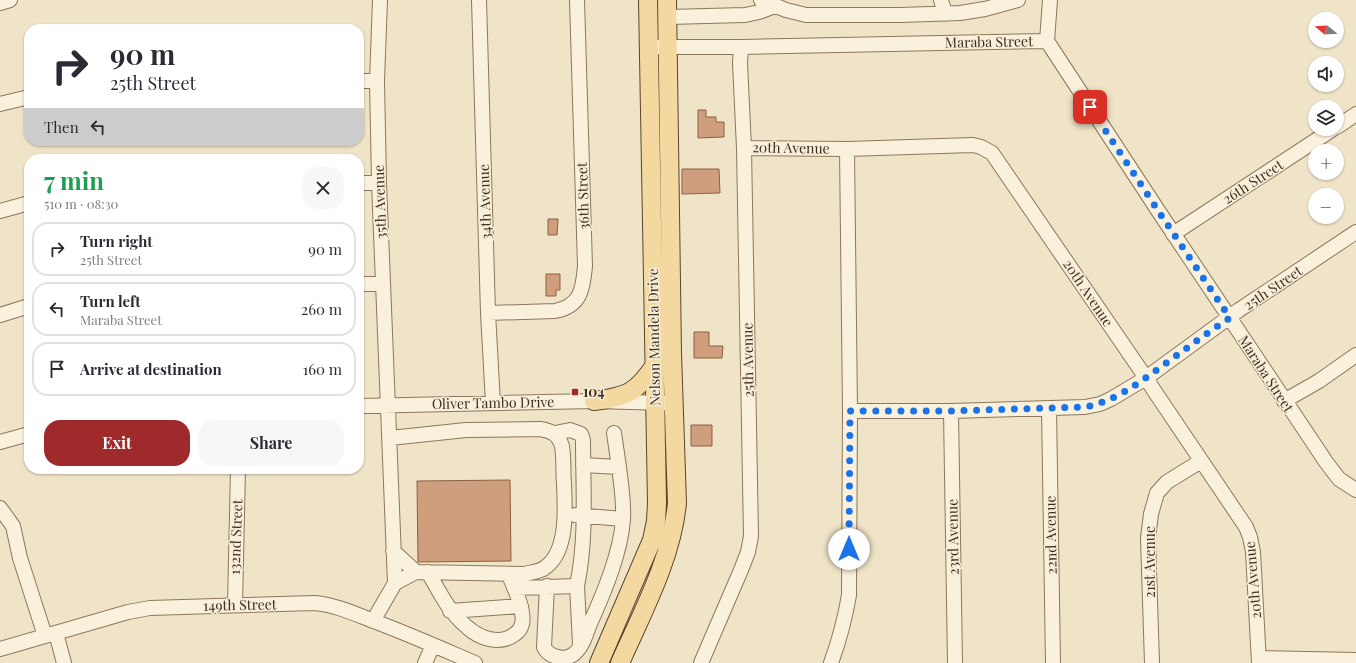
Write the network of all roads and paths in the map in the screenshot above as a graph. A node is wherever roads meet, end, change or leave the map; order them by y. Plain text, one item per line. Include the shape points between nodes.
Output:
1 (10, 0) edge
2 (380, 0) edge
3 (479, 0) edge
4 (577, 0) edge
5 (648, 0) edge
6 (761, 0) edge
7 (941, 0) edge
8 (1018, 0) edge
9 (1050, 0) edge
10 (0, 3) edge
11 (775, 6) junction
12 (667, 8) edge
13 (945, 14) junction
14 (1047, 41) junction
15 (649, 47) junction
16 (668, 47) junction
17 (741, 47) junction
18 (364, 81) edge
19 (377, 81) junction
20 (24, 98) edge
21 (0, 104) edge
22 (1356, 114) edge
23 (1344, 122) edge
24 (1322, 136) edge
25 (744, 148) junction
26 (847, 149) junction
27 (364, 183) edge
28 (379, 183) junction
29 (24, 204) edge
30 (0, 211) edge
31 (1356, 232) edge
32 (1174, 234) junction
33 (364, 284) edge
34 (383, 284) junction
35 (24, 308) edge
36 (488, 313) junction
37 (0, 315) edge
38 (1230, 318) junction
39 (1356, 355) edge
40 (655, 365) junction
41 (1146, 378) junction
42 (594, 401) junction
43 (1284, 401) junction
44 (493, 403) junction
45 (655, 403) junction
46 (674, 403) junction
47 (388, 405) junction
48 (364, 406) edge
49 (1049, 408) junction
50 (850, 411) junction
51 (951, 411) junction
52 (555, 433) junction
53 (614, 433) dead end
54 (24, 435) edge
55 (390, 438) junction
56 (0, 442) edge
57 (1201, 461) junction
58 (583, 465) junction
59 (619, 467) junction
60 (238, 474) edge
61 (1356, 490) edge
62 (0, 508) edge
63 (565, 513) junction
64 (584, 516) junction
65 (623, 519) junction
66 (7, 525) edge
67 (393, 551) junction
68 (422, 572) junction
69 (508, 574) junction
70 (396, 583) junction
71 (547, 586) junction
72 (577, 586) junction
73 (514, 588) junction
74 (235, 605) junction
75 (521, 606) junction
76 (450, 611) junction
77 (373, 621) junction
78 (51, 635) junction
79 (433, 645) junction
80 (581, 646) junction
81 (0, 649) edge
82 (1259, 660) edge
83 (1356, 660) edge
84 (64, 663) edge
85 (425, 663) edge
86 (475, 663) edge
87 (599, 663) edge
88 (620, 663) edge
89 (701, 663) edge
90 (831, 663) edge
91 (955, 663) edge
92 (1053, 663) edge
93 (1152, 663) edge

1 - 10 street
2 - 19 street, 35th Avenue
3 - 36 street, 34th Avenue
4 - 36 street, 36th Street via 585,266 583,286 579,297 564,309
5 - 15 main road, Nelson Mandela Drive
6 - 11 street
7 - 13 street
8 - 13 street via 978,10
9 - 14 street
11 - 12 street via 745,15
11 - 13 street via 806,15
12 - 16 main road, Nelson Mandela Drive
14 - 17 street, Maraba Street
14 - 32 street, Maraba Street
15 - 16 street, Maraba Street
15 - 40 main road, Nelson Mandela Drive
16 - 17 street, Maraba Street
16 - 46 main road, Nelson Mandela Drive
17 - 25 street, 25th Avenue
18 - 19 street
19 - 28 street, 35th Avenue
20 - 21 street
22 - 23 street
24 - 32 street, 26th Street
25 - 26 street, 20th Avenue
25 - 89 street, 25th Avenue via 751,536 741,570
26 - 41 street, 20th Avenue via 973,146 987,150 999,161
26 - 50 street
27 - 28 street
28 - 34 street, 35th Avenue
29 - 30 street
31 - 38 street, 25th Street
32 - 38 street, Maraba Street
33 - 34 street
34 - 47 street, 35th Avenue
35 - 37 street
36 - 44 street, 34th Avenue
38 - 41 street, 25th Street
38 - 43 street, Maraba Street
39 - 43 street
40 - 42 main road via 641,384 629,393
40 - 45 main road, Nelson Mandela Drive
41 - 49 street, 25th Street via 1100,404
41 - 57 street, 20th Avenue
42 - 44 street, Oliver Tambo Drive
42 - 45 street, Oliver Tambo Drive
43 - 61 street, Maraba Street via 1332,471
44 - 47 street, Oliver Tambo Drive
45 - 46 street, Oliver Tambo Drive
45 - 87 main road, Nelson Mandela Drive via 657,503 652,540
46 - 88 main road, Nelson Mandela Drive via 677,490 675,519 661,567
47 - 48 street, Oliver Tambo Drive
47 - 55 street, 35th Avenue
49 - 51 street, 25th Street
49 - 92 street, 22nd Avenue
50 - 51 street, 25th Street
50 - 90 street via 849,595
51 - 91 street, 23rd Avenue
52 - 55 street via 540,428 466,430
52 - 58 street via 570,430 581,434 584,440
52 - 63 street via 563,454
53 - 59 street
54 - 56 street
55 - 67 street, 35th Avenue
57 - 82 street, 20th Avenue via 1250,537
57 - 93 street, 21st Avenue via 1167,482 1157,493 1150,514 1148,538
58 - 59 street
58 - 64 street
59 - 65 street
60 - 74 street, 132nd Street
62 - 66 street
63 - 64 street
63 - 69 street via 560,547 547,567 524,574
64 - 65 street
64 - 72 street via 583,550
65 - 80 street via 613,567
66 - 78 street
67 - 68 street
67 - 70 street, 35th Avenue
68 - 69 street
68 - 70 street
68 - 76 street
69 - 73 street
70 - 77 street
71 - 72 street
71 - 73 street
71 - 80 street via 544,647 549,654 560,658 575,653
72 - 80 street
73 - 75 street
74 - 77 street, 149th Street via 324,604
74 - 78 street, 149th Street via 164,607 128,612
75 - 76 street
75 - 76 street via 522,624 518,631 510,638 500,640 492,640 477,634
77 - 79 street, 149th Street
78 - 81 street, 149th Street
78 - 84 street
79 - 85 street
79 - 86 street, 149th Street
82 - 83 street

